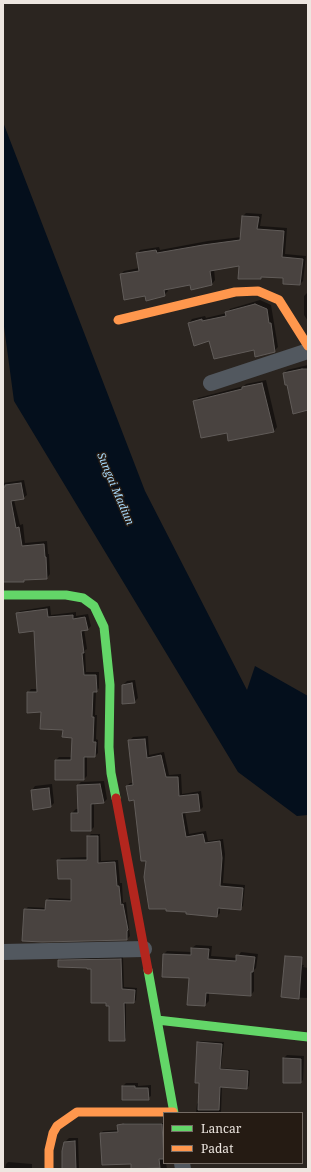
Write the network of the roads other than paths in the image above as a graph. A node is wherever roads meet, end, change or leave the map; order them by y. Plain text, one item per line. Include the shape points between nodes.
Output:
1 (118, 320) dead end
2 (308, 346) edge
3 (308, 351) edge
4 (211, 383) dead end
5 (3, 595) edge
6 (144, 949) junction
7 (3, 952) edge
8 (157, 1020) junction
9 (308, 1037) edge
10 (174, 1112) edge
11 (49, 1169) edge

1 - 2 street via 235,292 258,291 279,300
3 - 4 street
5 - 6 street via 66,595 83,598 94,606 104,627 110,685 111,773
6 - 7 street
6 - 8 street
8 - 9 street
8 - 10 street
10 - 11 street via 77,1112 57,1126 53,1133 49,1150

